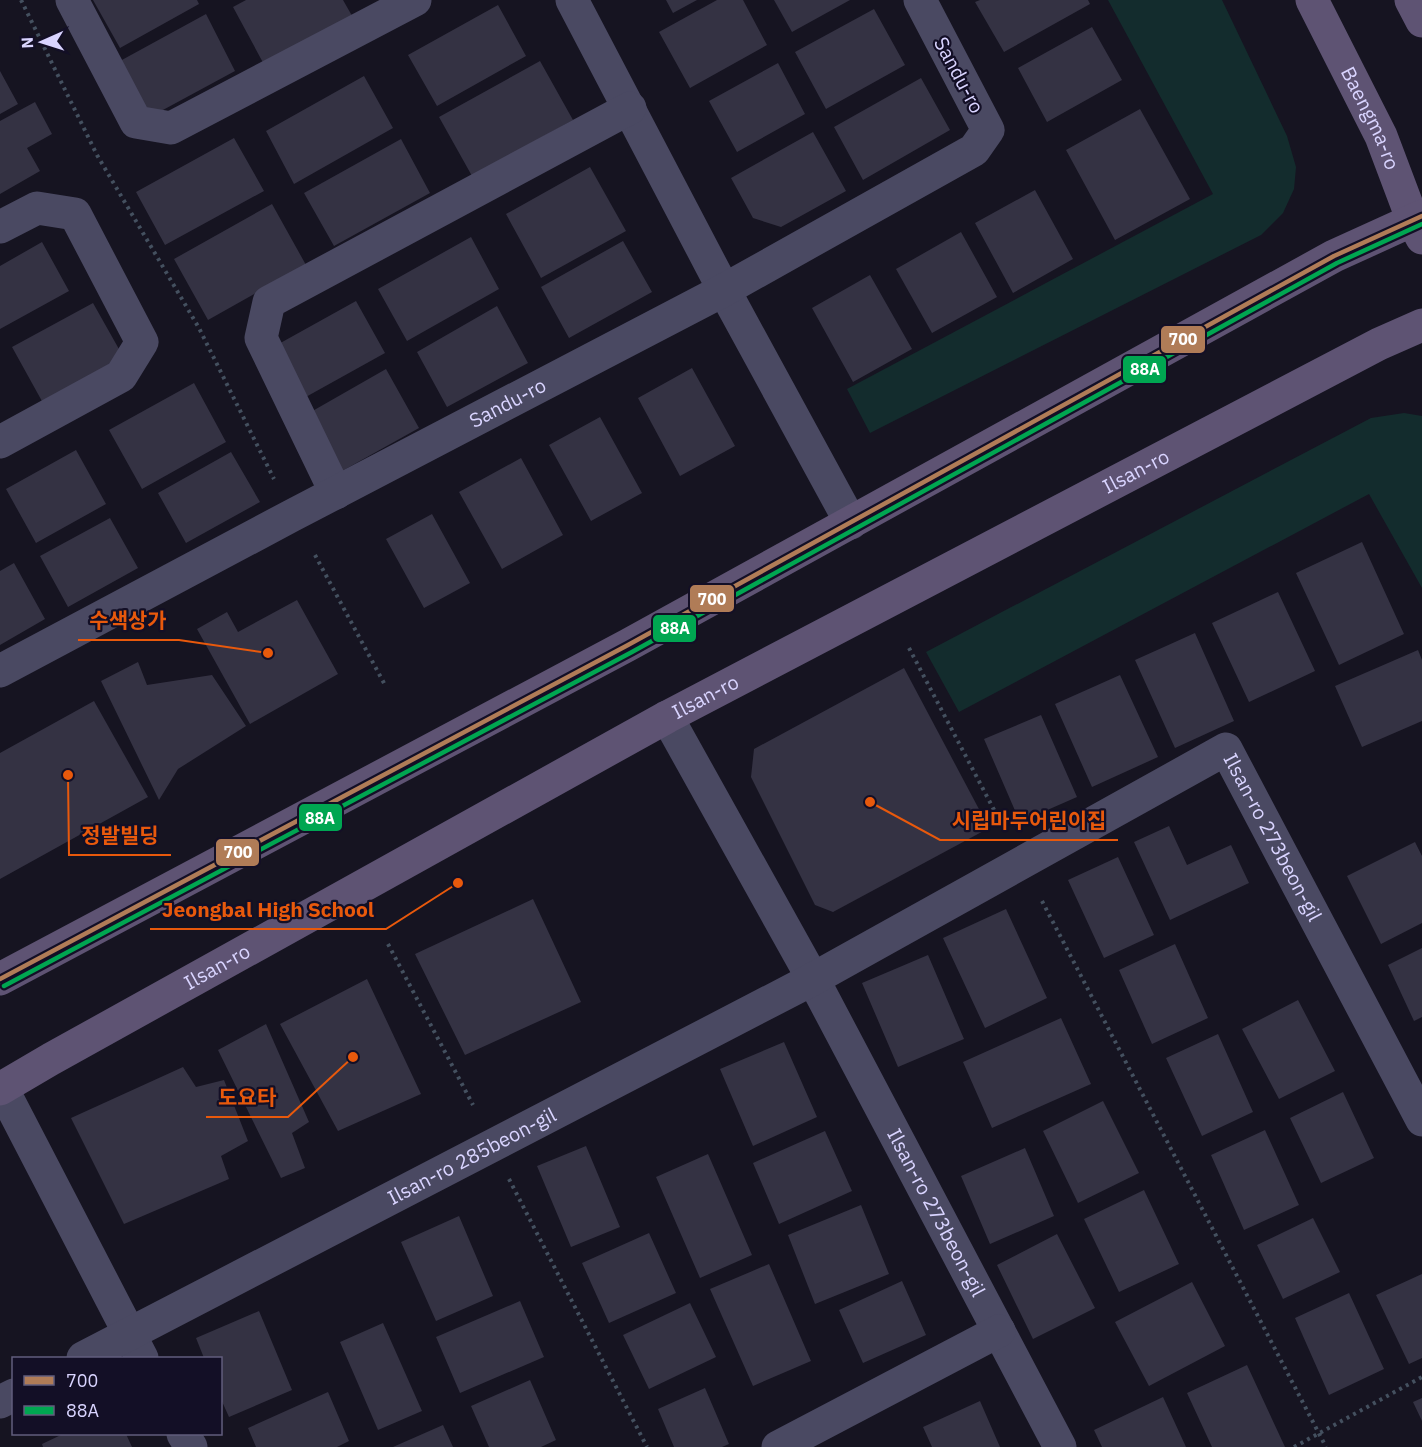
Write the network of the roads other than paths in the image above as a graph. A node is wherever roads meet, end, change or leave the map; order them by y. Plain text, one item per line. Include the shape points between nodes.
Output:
1 (72, 0) edge
2 (415, 0) edge
3 (572, 0) edge
4 (920, 0) edge
5 (1312, 0) edge
6 (1412, 0) edge
7 (1422, 21) edge
8 (630, 108) junction
9 (1419, 225) edge
10 (0, 227) edge
11 (724, 290) junction
12 (1422, 325) edge
13 (0, 442) edge
14 (336, 494) junction
15 (851, 523) junction
16 (0, 671) edge
17 (667, 717) junction
18 (0, 979) edge
19 (813, 979) junction
20 (1, 1088) edge
21 (1422, 1120) edge
22 (999, 1331) junction
23 (136, 1346) edge
24 (91, 1357) edge
25 (778, 1447) edge
26 (1060, 1447) edge

1 - 2 street via 136,122 171,128
3 - 8 street
4 - 11 street, Sandu-ro via 988,130 975,150
5 - 9 main road, Baengma-ro via 1381,136
6 - 7 main road
8 - 11 street
8 - 14 street via 269,302 261,338
9 - 15 main road via 1334,256
10 - 13 street via 37,208 75,214 142,342 121,376
11 - 14 street, Sandu-ro
11 - 15 street
12 - 17 main road, Ilsan-ro
14 - 16 street, Sandu-ro
15 - 18 main road
17 - 19 street, Ilsan-ro 273beon-gil
17 - 20 main road, Ilsan-ro
19 - 21 street, Ilsan-ro 273beon-gil via 1226,749
19 - 22 street, Ilsan-ro 273beon-gil
19 - 23 street, Ilsan-ro 285beon-gil
20 - 23 street
22 - 25 street
22 - 26 street, Ilsan-ro 273beon-gil
23 - 24 street, Ilsan-ro 285beon-gil

